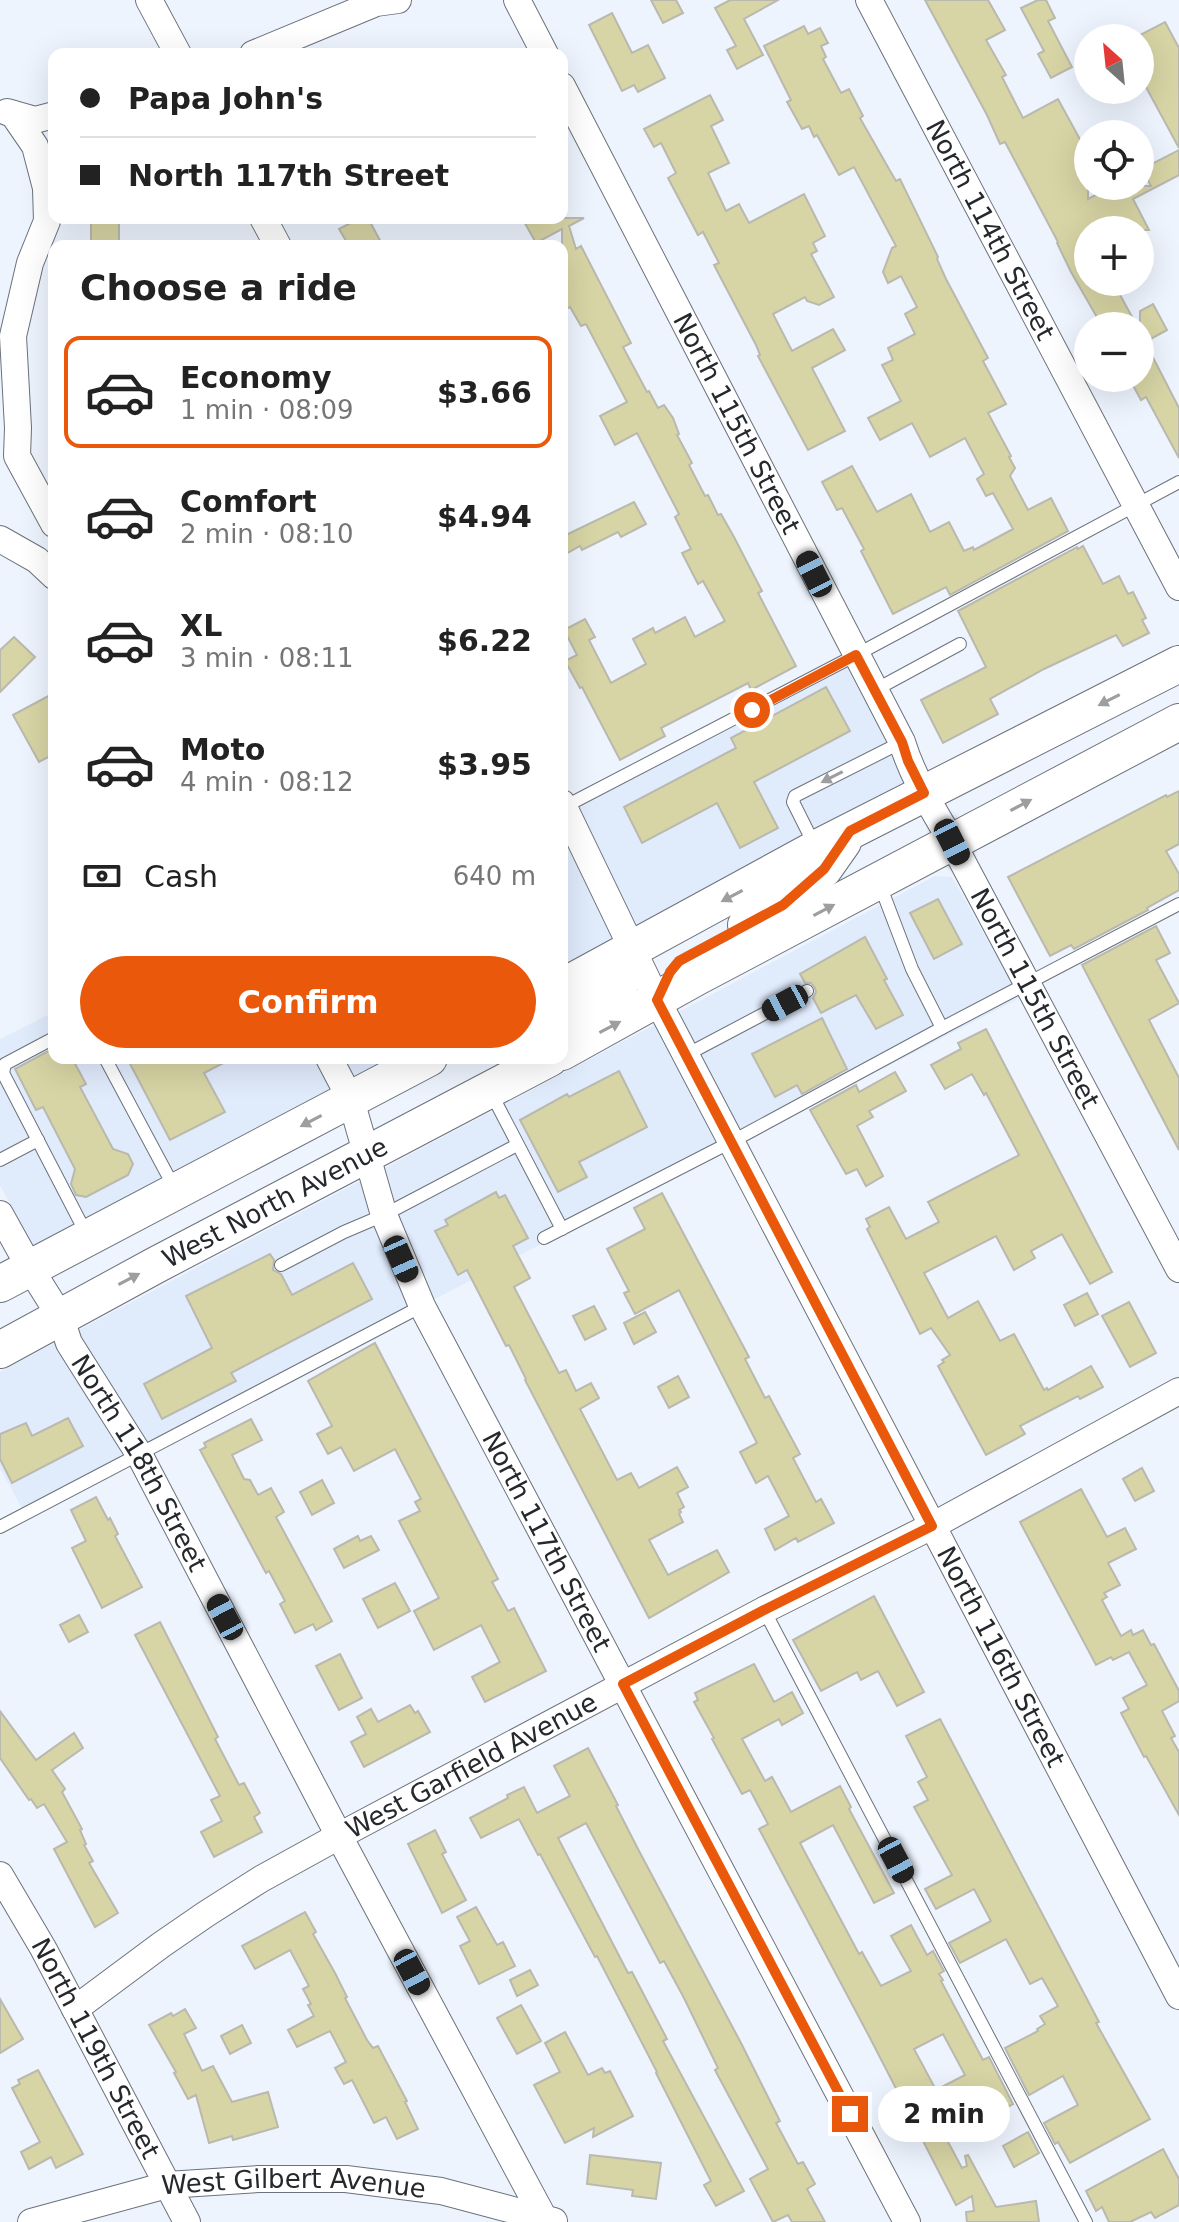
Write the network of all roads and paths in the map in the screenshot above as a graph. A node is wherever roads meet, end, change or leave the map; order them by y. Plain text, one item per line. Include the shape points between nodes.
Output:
1 (149, 0) edge
2 (398, 0) edge
3 (517, 0) edge
4 (869, 0) edge
5 (175, 48) edge
6 (267, 48) edge
7 (542, 48) edge
8 (568, 98) edge
9 (6, 112) edge
10 (48, 117) edge
11 (9, 464) edge
12 (1179, 482) edge
13 (1136, 505) junction
14 (48, 516) edge
15 (0, 539) edge
16 (48, 570) edge
17 (1179, 587) edge
18 (960, 644) dead end
19 (856, 655) junction
20 (1179, 664) edge
21 (875, 690) junction
22 (1179, 722) edge
23 (902, 742) junction
24 (924, 793) junction
25 (568, 816) edge
26 (568, 824) edge
27 (850, 831) junction
28 (952, 842) junction
29 (817, 848) junction
30 (878, 881) junction
31 (1179, 904) edge
32 (632, 949) junction
33 (1027, 983) junction
34 (568, 984) edge
35 (807, 991) dead end
36 (657, 1000) junction
37 (568, 1019) edge
38 (942, 1028) junction
39 (48, 1041) edge
40 (568, 1049) edge
41 (686, 1055) junction
42 (108, 1064) edge
43 (332, 1064) edge
44 (418, 1064) edge
45 (529, 1064) edge
46 (494, 1074) edge
47 (351, 1100) junction
48 (38, 1140) junction
49 (731, 1142) junction
50 (517, 1145) junction
51 (366, 1154) junction
52 (0, 1160) edge
53 (176, 1192) junction
54 (0, 1214) edge
55 (384, 1215) junction
56 (562, 1229) junction
57 (88, 1238) junction
58 (544, 1238) dead end
59 (281, 1265) dead end
60 (1179, 1269) edge
61 (15, 1276) edge
62 (422, 1306) junction
63 (60, 1316) junction
64 (0, 1350) edge
65 (1179, 1391) edge
66 (139, 1454) junction
67 (932, 1526) junction
68 (0, 1527) edge
69 (764, 1610) junction
70 (623, 1684) junction
71 (339, 1836) junction
72 (0, 1875) edge
73 (1179, 1996) edge
74 (75, 2009) junction
75 (167, 2185) junction
76 (549, 2221) edge
77 (31, 2222) edge
78 (187, 2222) edge
79 (907, 2222) edge
80 (1086, 2222) edge

1 - 5 street
2 - 6 street via 376,3
3 - 7 street
4 - 13 street, North 114th Street
8 - 19 street, North 115th Street
9 - 10 street via 35,120
9 - 11 street via 35,146 46,188 47,221 30,263 13,336 18,428
11 - 14 street
12 - 13 lane
13 - 17 street, North 114th Street
13 - 19 lane
15 - 16 street
18 - 21 lane
19 - 21 street, North 115th Street
19 - 25 lane
20 -> 24 main road
21 - 23 street, North 115th Street
28 -> 22 main road
23 - 24 street, North 115th Street
23 -> 29 lane via 795,796 793,802
24 - 27 main road
24 - 28 street, North 115th Street
26 - 32 street, North 116th Street
27 - 29 main road
27 - 36 main road via 824,869 783,905 679,961
28 - 30 main road
28 - 33 street, North 115th Street
29 -> 32 main road
36 -> 30 main road
30 - 38 lane
31 - 33 lane
32 - 34 main road
32 - 36 street, North 116th Street
32 - 37 main road via 628,970 611,995
33 - 38 lane
33 - 60 street, North 115th Street
35 - 41 lane
40 -> 36 main road
36 - 41 street, North 116th Street
38 - 49 lane
39 - 48 lane via 5,1064 3,1073
41 - 49 street, North 116th Street
42 - 53 lane
43 - 47 street, North 117th Street
44 - 47 main road
45 - 46 main road, West North Avenue
46 - 50 lane
46 - 51 main road, West North Avenue via 432,1121
47 - 51 street, North 117th Street
47 -> 53 main road
48 - 52 lane
48 - 57 lane
49 - 56 lane
49 - 67 street, North 116th Street
50 - 55 lane
50 - 56 lane
51 - 55 street, North 117th Street
63 -> 51 main road, West North Avenue
53 - 57 main road
54 - 61 street, North 118th Street
55 - 59 lane
55 - 62 street, North 117th Street
56 - 58 lane
57 - 61 main road
61 - 63 street, North 118th Street
62 - 66 lane
62 - 70 street, North 117th Street
63 - 64 main road, West North Avenue
63 - 66 street, North 118th Street via 69,1343
65 - 67 street, West Garfield Avenue
66 - 68 lane
66 - 71 street, North 118th Street
67 - 69 street, West Garfield Avenue
67 - 73 street, North 116th Street
69 - 70 street, West Garfield Avenue
69 - 80 lane
70 - 71 street, West Garfield Avenue
70 - 79 street, North 117th Street
71 - 74 street, West Garfield Avenue via 206,1914
71 - 76 street, North 118th Street
72 - 74 street, North 119th Street
74 - 75 street, North 119th Street
75 - 76 street, West Gilbert Avenue via 346,2179 441,2191
75 - 77 street, West Gilbert Avenue
75 - 78 street, North 119th Street

